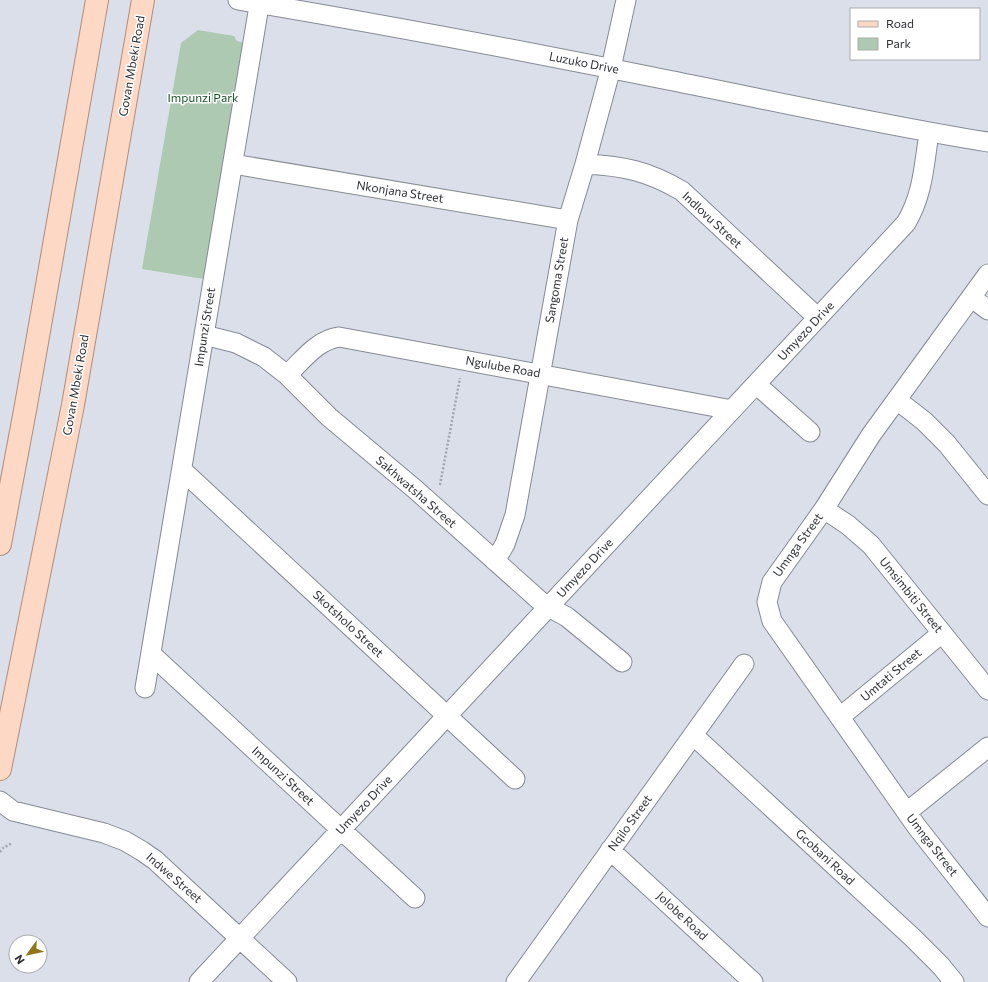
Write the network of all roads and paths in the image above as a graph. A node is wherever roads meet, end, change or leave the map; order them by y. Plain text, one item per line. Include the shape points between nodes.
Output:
1 (97, 0) edge
2 (143, 0) edge
3 (238, 0) edge
4 (626, 0) edge
5 (260, 2) edge
6 (611, 68) junction
7 (929, 133) junction
8 (988, 142) edge
9 (233, 164) junction
10 (585, 164) junction
11 (568, 220) junction
12 (988, 274) edge
13 (972, 298) junction
14 (988, 310) edge
15 (818, 318) junction
16 (204, 335) junction
17 (463, 360) junction
18 (541, 374) junction
19 (287, 375) junction
20 (756, 384) junction
21 (897, 400) junction
22 (732, 410) junction
23 (810, 432) dead end
24 (182, 470) junction
25 (988, 495) edge
26 (436, 508) junction
27 (824, 509) junction
28 (0, 544) edge
29 (495, 561) junction
30 (548, 608) junction
31 (942, 633) junction
32 (151, 654) junction
33 (622, 662) dead end
34 (744, 664) dead end
35 (145, 688) dead end
36 (988, 690) edge
37 (447, 716) junction
38 (840, 717) junction
39 (693, 735) junction
40 (988, 747) edge
41 (0, 769) edge
42 (515, 779) dead end
43 (4, 809) edge
44 (907, 812) junction
45 (341, 830) junction
46 (12, 843) dead end
47 (610, 850) junction
48 (0, 852) edge
49 (415, 898) dead end
50 (988, 917) edge
51 (240, 938) junction
52 (517, 981) edge
53 (200, 982) edge
54 (287, 982) edge
55 (754, 982) edge
56 (954, 982) edge

1 - 28 main road
2 - 41 main road, Govan Mbeki Road via 73,406
3 - 5 street, Luzuko Drive
4 - 6 street, Sangoma Street
5 - 6 street, Luzuko Drive
5 - 9 street, Impunzi Street
6 - 7 street, Luzuko Drive
6 - 10 street, Sangoma Street
7 - 8 street, Luzuko Drive
7 - 15 street, Umyezo Drive via 919,196 914,211 906,223
9 - 11 street, Nkonjana Street
9 - 16 street, Impunzi Street
10 - 11 street, Sangoma Street
10 - 15 street, Indlovu Street via 611,165 646,173 682,191
11 - 18 street, Sangoma Street
12 - 13 street, Umnga Street
13 - 14 street
13 - 21 street, Umnga Street
15 - 20 street, Umyezo Drive
16 - 19 street, Sakhwatsha Street via 252,350
16 - 24 street, Impunzi Street
17 - 18 street, Ngulube Road
17 - 19 street, Ngulube Road via 339,336 324,341
17 - 26 path
18 - 22 street, Ngulube Road
18 - 29 street, Sangoma Street via 515,515 505,544
19 - 26 street, Sakhwatsha Street via 329,417
20 - 22 street, Umyezo Drive
20 - 23 street
21 - 25 street via 924,421 947,444
21 - 27 street, Umnga Street via 871,435
22 - 30 street, Umyezo Drive
24 - 32 street, Impunzi Street
24 - 37 street, Skotsholo Street
26 - 29 street, Sakhwatsha Street
27 - 31 street, Umsimbiti Street via 871,545
27 - 38 street, Umnga Street via 772,582 767,602 772,621
29 - 30 street, Sakhwatsha Street
30 - 33 street, Sakhwatsha Street via 567,617
30 - 37 street, Umyezo Drive
31 - 36 street, Umsimbiti Street
31 - 38 street, Umtati Street
32 - 35 street, Impunzi Street
32 - 45 street, Impunzi Street
34 - 39 street, Nqilo Street
37 - 42 street, Skotsholo Street
37 - 45 street, Umyezo Drive
38 - 44 street, Umnga Street
39 - 47 street, Nqilo Street
39 - 56 street, Gcobani Road via 912,937
40 - 44 street
43 - 51 street, Indwe Street via 104,833 142,850
44 - 50 street, Umnga Street
45 - 49 street, Impunzi Street
45 - 51 street, Umyezo Drive
46 - 48 path
47 - 52 street, Nqilo Street
47 - 55 street, Jolobe Road
51 - 53 street, Umyezo Drive
51 - 54 street, Indwe Street

